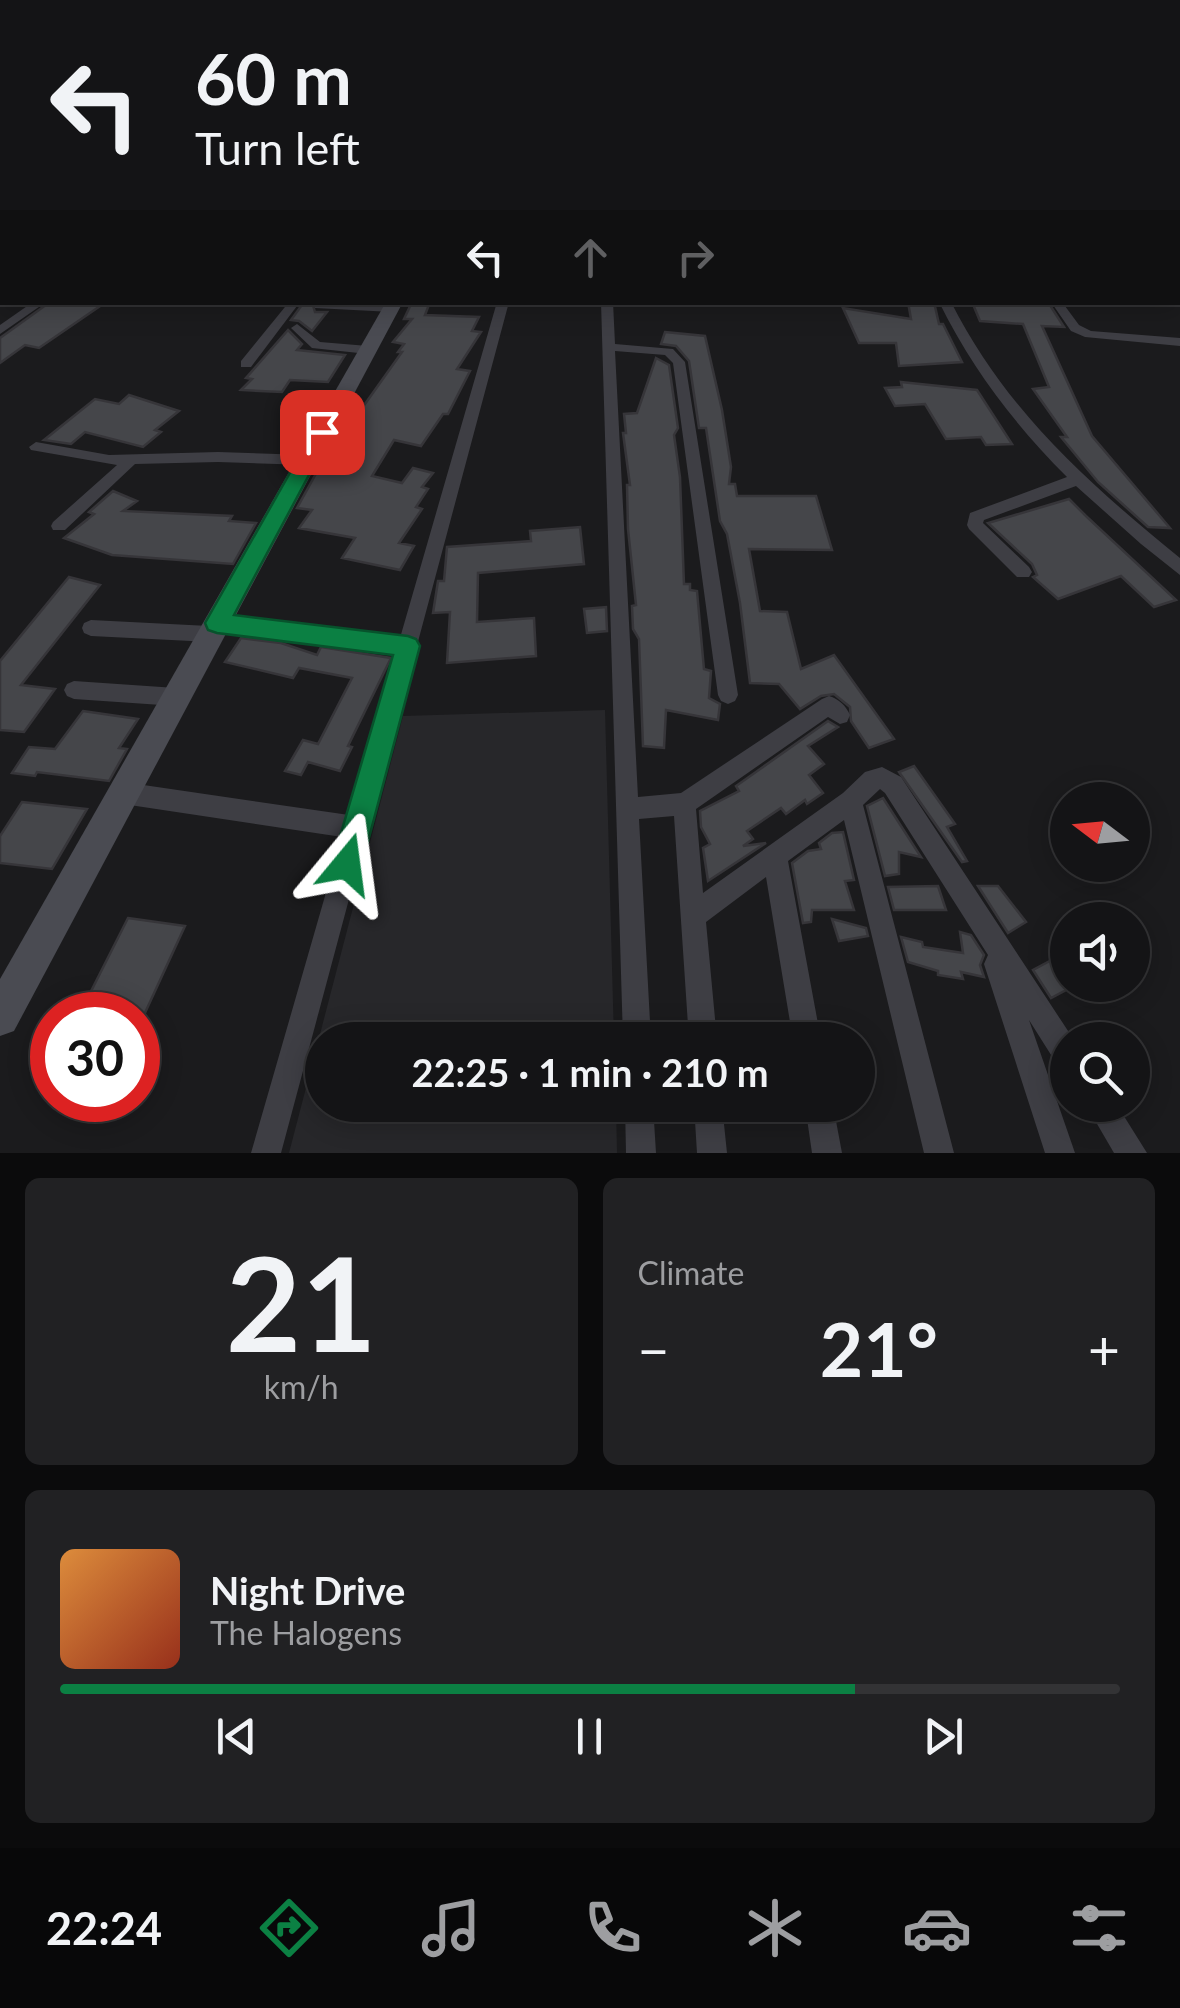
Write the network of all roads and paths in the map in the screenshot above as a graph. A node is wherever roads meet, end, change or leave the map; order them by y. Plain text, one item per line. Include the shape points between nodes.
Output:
1 (37, 305) edge
2 (293, 305) edge
3 (503, 305) edge
4 (607, 305) edge
5 (947, 305) edge
6 (1058, 305) edge
7 (319, 306) dead end
8 (394, 306) edge
9 (296, 328) dead end
10 (0, 330) edge
11 (1180, 342) edge
12 (608, 343) junction
13 (368, 350) junction
14 (246, 364) dead end
15 (36, 447) dead end
16 (130, 460) junction
17 (307, 460) junction
18 (1076, 480) junction
19 (59, 526) dead end
20 (1180, 568) edge
21 (1023, 572) dead end
22 (92, 628) dead end
23 (214, 629) junction
24 (408, 646) junction
25 (74, 690) dead end
26 (728, 695) dead end
27 (176, 697) junction
28 (840, 715) dead end
29 (123, 793) junction
30 (851, 800) junction
31 (684, 804) junction
32 (628, 809) junction
33 (357, 828) junction
34 (775, 856) junction
35 (693, 916) junction
36 (989, 939) junction
37 (0, 1017) edge
38 (636, 1022) edge
39 (702, 1022) edge
40 (804, 1022) edge
41 (1050, 1029) edge
42 (640, 1122) edge
43 (709, 1122) edge
44 (822, 1122) edge
45 (1111, 1122) edge
46 (266, 1153) edge
47 (641, 1153) edge
48 (712, 1153) edge
49 (827, 1153) edge
50 (938, 1153) edge
51 (1060, 1153) edge
52 (1132, 1153) edge

1 - 10 street
2 - 14 street
3 - 24 street
4 - 12 street
5 - 18 street via 968,346
6 - 11 street via 1075,328 1089,334
7 - 8 street
8 - 13 street
9 - 13 street via 316,345
12 - 26 street via 669,352 679,362
12 - 32 street
13 - 17 street
15 - 16 street
16 - 17 street
16 - 19 street
17 - 23 street
18 - 20 street
18 - 21 street via 976,517 975,525
22 - 23 street
23 - 24 street
23 - 27 street
24 - 33 street
25 - 27 street
27 - 29 street
28 - 31 street via 829,705 818,711
29 - 33 street
29 - 37 street
30 - 34 street
30 - 36 street via 873,780 893,785
30 - 50 street
31 - 32 street
31 - 35 street
32 - 38 street
33 - 46 street
34 - 35 street
34 - 40 street
35 - 39 street
36 - 41 street
36 - 51 street
42 - 47 street
43 - 48 street
44 - 49 street
45 - 52 street

